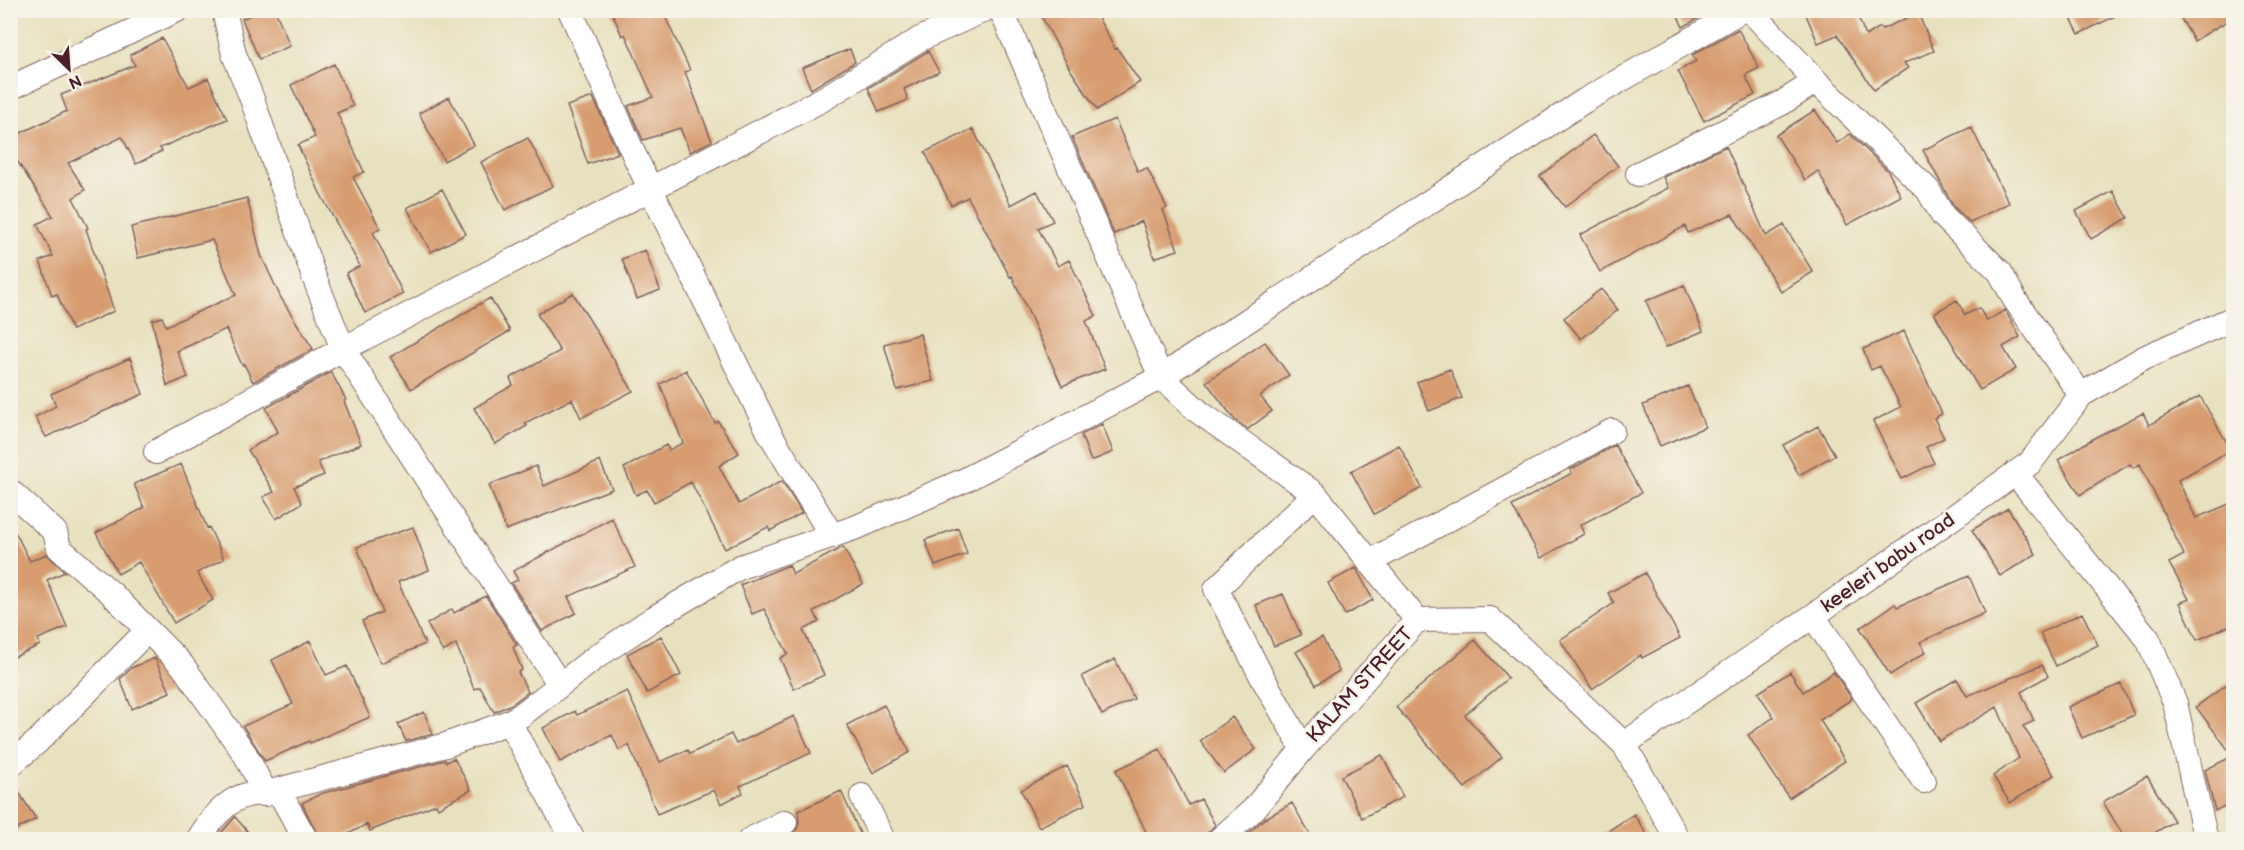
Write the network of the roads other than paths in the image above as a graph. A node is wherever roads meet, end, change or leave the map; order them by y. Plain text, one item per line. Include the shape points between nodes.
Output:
1 (177, 10) edge
2 (224, 10) edge
3 (570, 10) edge
4 (984, 10) edge
5 (1001, 10) edge
6 (1742, 10) edge
7 (1750, 10) edge
8 (1816, 81) junction
9 (10, 88) edge
10 (1638, 174) dead end
11 (650, 188) junction
12 (2234, 318) edge
13 (343, 349) junction
14 (1161, 377) junction
15 (2081, 395) junction
16 (1612, 432) dead end
17 (156, 452) dead end
18 (2015, 473) junction
19 (10, 491) edge
20 (1315, 494) junction
21 (832, 536) junction
22 (1369, 562) junction
23 (1813, 616) junction
24 (1417, 621) junction
25 (147, 631) junction
26 (560, 685) junction
27 (508, 722) junction
28 (1624, 744) junction
29 (1303, 749) junction
30 (10, 765) edge
31 (1924, 781) dead end
32 (272, 792) junction
33 (862, 796) dead end
34 (785, 822) dead end
35 (2204, 838) edge
36 (198, 840) edge
37 (306, 840) edge
38 (573, 840) edge
39 (750, 840) edge
40 (884, 840) edge
41 (1219, 840) edge
42 (1678, 840) edge

1 - 9 street
2 - 13 street via 234,54
3 - 11 street
4 - 11 street via 920,39 823,99
5 - 14 street
6 - 14 street via 1584,101
7 - 8 street
8 - 10 street via 1782,103
8 - 15 street via 1928,190 1943,216 2000,272
11 - 13 street
11 - 21 street via 769,432
12 - 15 street, keeleri babu road via 2144,358
13 - 17 street
13 - 26 street
14 - 20 street via 1199,412
14 - 21 street via 965,480
15 - 18 street, keeleri babu road via 2030,463
16 - 22 street
18 - 23 street, keeleri babu road
18 - 35 street via 2148,639 2175,703
19 - 25 street via 55,532 59,548
20 - 22 street
20 - 29 street via 1216,589
21 - 26 street via 740,567 654,618
22 - 24 street
23 - 28 street, keeleri babu road
23 - 31 street
24 - 28 street via 1490,619
24 - 29 street, KALAM STREET
25 - 30 street
25 - 32 street via 182,665
26 - 27 street
27 - 32 street via 446,745
27 - 38 street
28 - 42 street
29 - 41 street, KALAM STREET via 1253,810
32 - 36 street via 243,794 226,805
32 - 37 street
33 - 40 street
34 - 39 street

